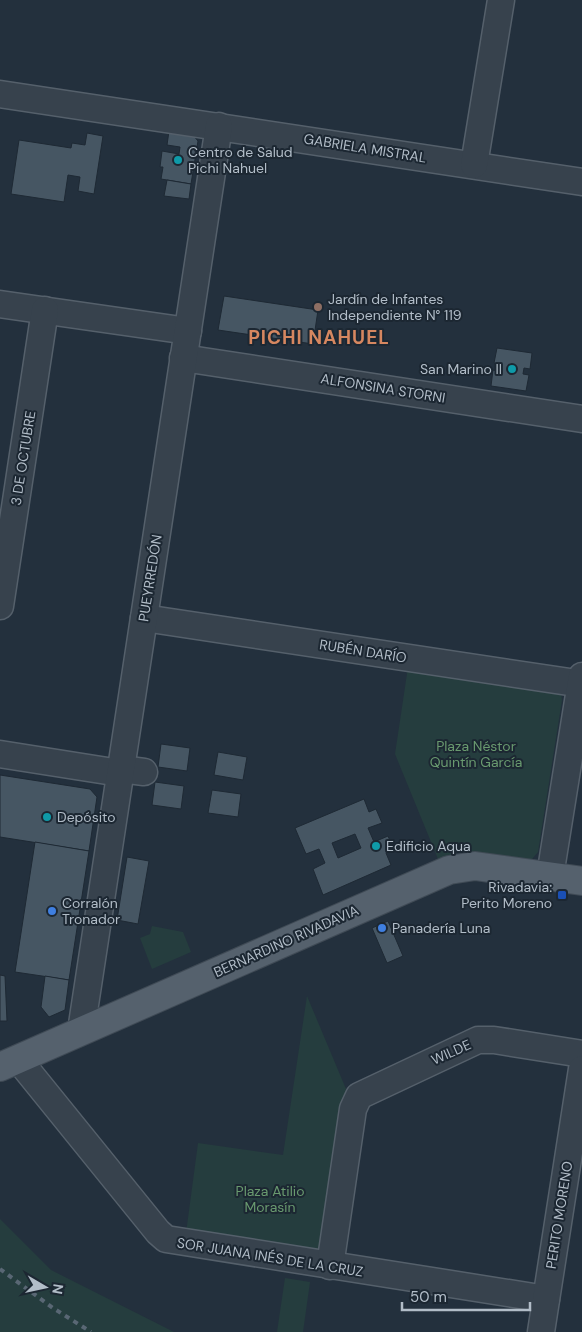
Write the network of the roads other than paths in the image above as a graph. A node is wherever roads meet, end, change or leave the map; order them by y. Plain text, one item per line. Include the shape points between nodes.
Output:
1 (501, 0) edge
2 (0, 94) edge
3 (219, 126) junction
4 (474, 165) junction
5 (582, 182) edge
6 (0, 304) edge
7 (45, 310) junction
8 (188, 331) junction
9 (183, 358) junction
10 (582, 418) edge
11 (0, 606) edge
12 (144, 618) junction
13 (582, 682) edge
14 (0, 754) edge
15 (128, 771) junction
16 (550, 876) junction
17 (582, 881) edge
18 (81, 1031) junction
19 (582, 1054) edge
20 (9, 1063) edge
21 (582, 1069) edge
22 (575, 1154) edge
23 (330, 1266) junction
24 (546, 1299) junction
25 (541, 1332) edge

1 - 4 street
2 - 3 street, GABRIELA MISTRAL
3 - 4 street, GABRIELA MISTRAL
3 - 8 street, PUEYRREDÓN
4 - 5 street, GABRIELA MISTRAL
6 - 7 street
7 - 8 street
7 - 11 street, 3 DE OCTUBRE
8 - 9 street, PUEYRREDÓN
9 - 10 street, ALFONSINA STORNI
9 - 12 street, PUEYRREDÓN
12 - 13 street, RUBÉN DARÍO
12 - 15 street, PUEYRREDÓN
13 - 16 street
14 - 15 street
15 - 18 street, PUEYRREDÓN
16 - 17 main road, BERNARDINO RIVADAVIA
16 - 18 main road, BERNARDINO RIVADAVIA via 475,866 450,870
18 - 20 main road, BERNARDINO RIVADAVIA
19 - 23 street, WILDE via 478,1040 365,1092 357,1099 352,1113
20 - 23 street, SOR JUANA INÉS DE LA CRUZ via 163,1237 173,1242
21 - 22 street, PERITO MORENO
22 - 24 street, PERITO MORENO
23 - 24 street, SOR JUANA INÉS DE LA CRUZ
24 - 25 street, PERITO MORENO

